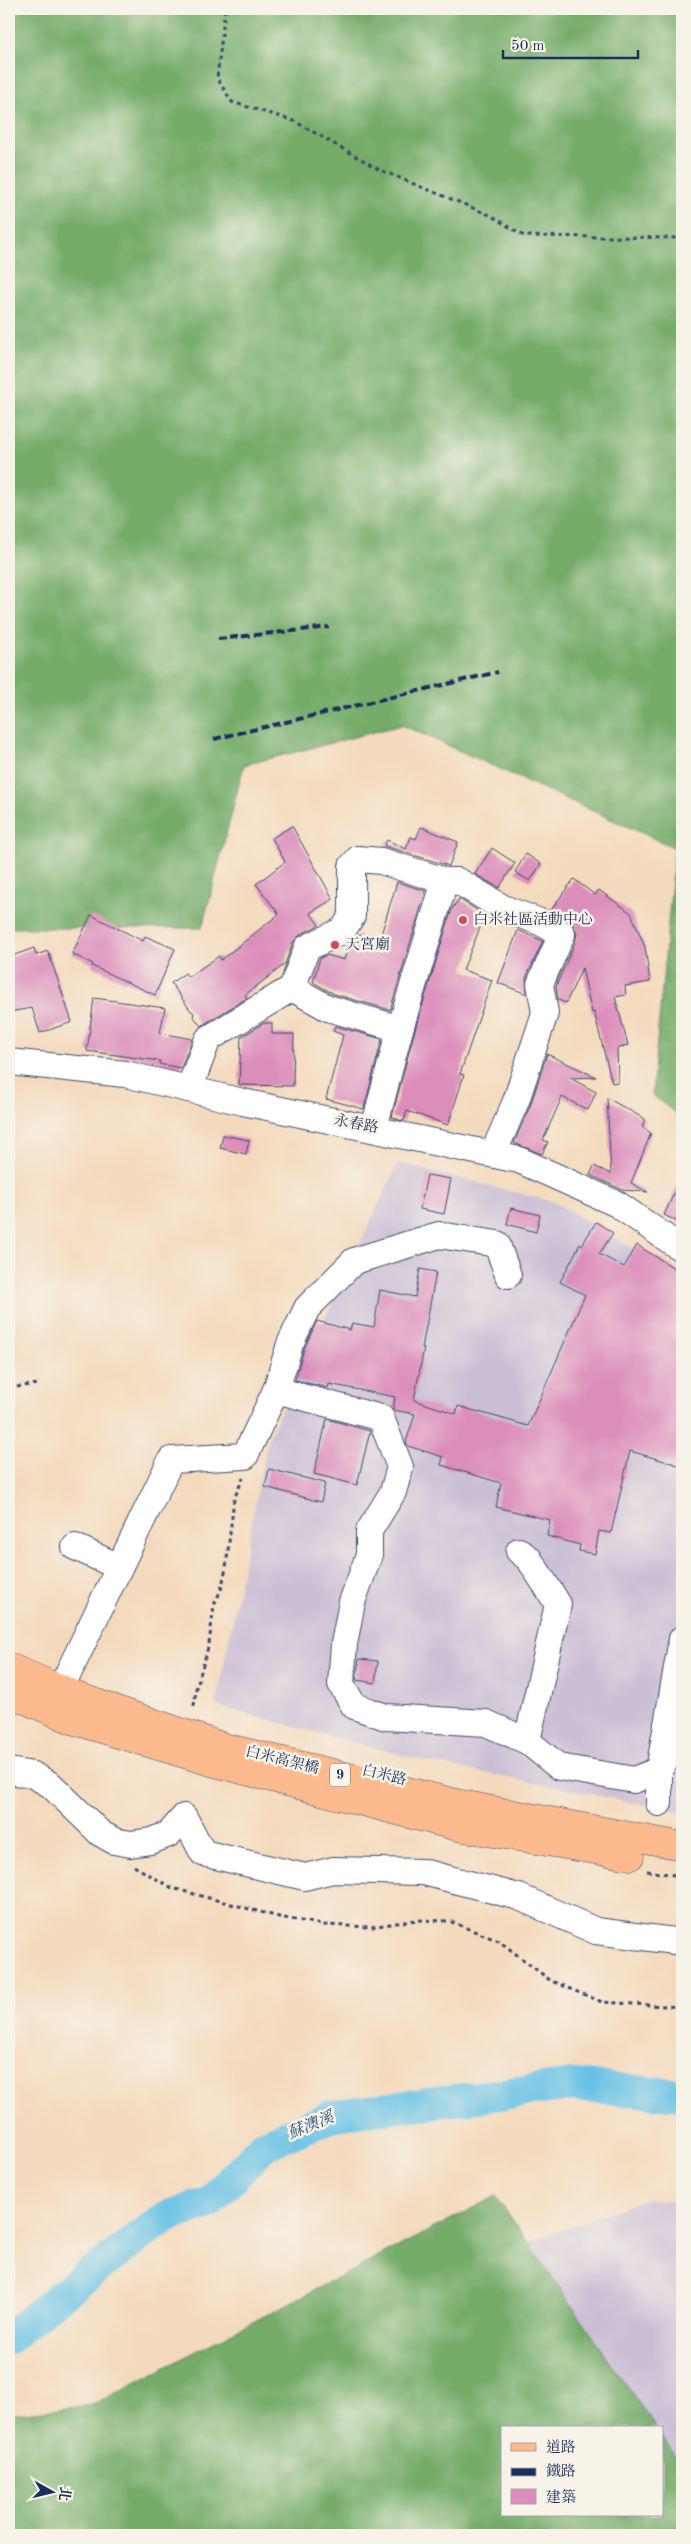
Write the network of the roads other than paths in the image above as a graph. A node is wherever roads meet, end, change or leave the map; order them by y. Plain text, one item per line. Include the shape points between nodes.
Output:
1 (445, 881) junction
2 (292, 988) junction
3 (400, 1029) junction
4 (9, 1062) edge
5 (189, 1089) junction
6 (374, 1128) junction
7 (493, 1154) junction
8 (682, 1249) edge
9 (508, 1275) dead end
10 (276, 1390) junction
11 (75, 1547) dead end
12 (519, 1551) dead end
13 (119, 1567) junction
14 (682, 1638) edge
15 (9, 1657) edge
16 (9, 1667) edge
17 (64, 1680) junction
18 (9, 1693) edge
19 (682, 1734) edge
20 (527, 1741) junction
21 (659, 1770) junction
22 (9, 1771) edge
23 (659, 1803) dead end
24 (682, 1836) edge
25 (682, 1846) edge
26 (682, 1864) edge
27 (682, 1942) edge

1 - 2 street via 381,861 358,860 352,866 351,875 352,916 343,930 307,948
1 - 3 street
1 - 7 street via 458,881 503,908 562,934 540,984 546,1013 516,1101
2 - 3 street via 328,1008
2 - 5 street via 208,1039
3 - 6 street
4 - 5 street, 永春路 via 125,1074
5 - 6 street, 永春路
6 - 7 street, 永春路
7 - 8 street, 永春路 via 518,1160 617,1204
9 - 10 street via 497,1244 439,1235 354,1261 307,1308 290,1344
10 - 13 street via 245,1456 171,1460
10 - 20 street via 382,1418 400,1467 393,1492 369,1530 369,1555 352,1602 340,1684 354,1706 386,1717 486,1722
11 - 13 street
12 - 20 street via 529,1559 558,1604
13 - 17 street
14 - 21 street
15 - 17 street, 白米路
16 - 25 main road, 白米高架橋 / 9 via 82,1698 224,1747 461,1804
17 - 24 street, 白米路 via 226,1736 463,1796
18 - 26 main road, 白米高架橋 / 9 via 72,1720 215,1763 458,1827
19 - 21 street
20 - 21 street via 559,1767 634,1780
21 - 23 street
22 - 27 street via 34,1775 51,1785 100,1833 114,1841 130,1844 151,1841 169,1834 184,1817 203,1853 305,1877 333,1870 423,1872 519,1897 596,1931

